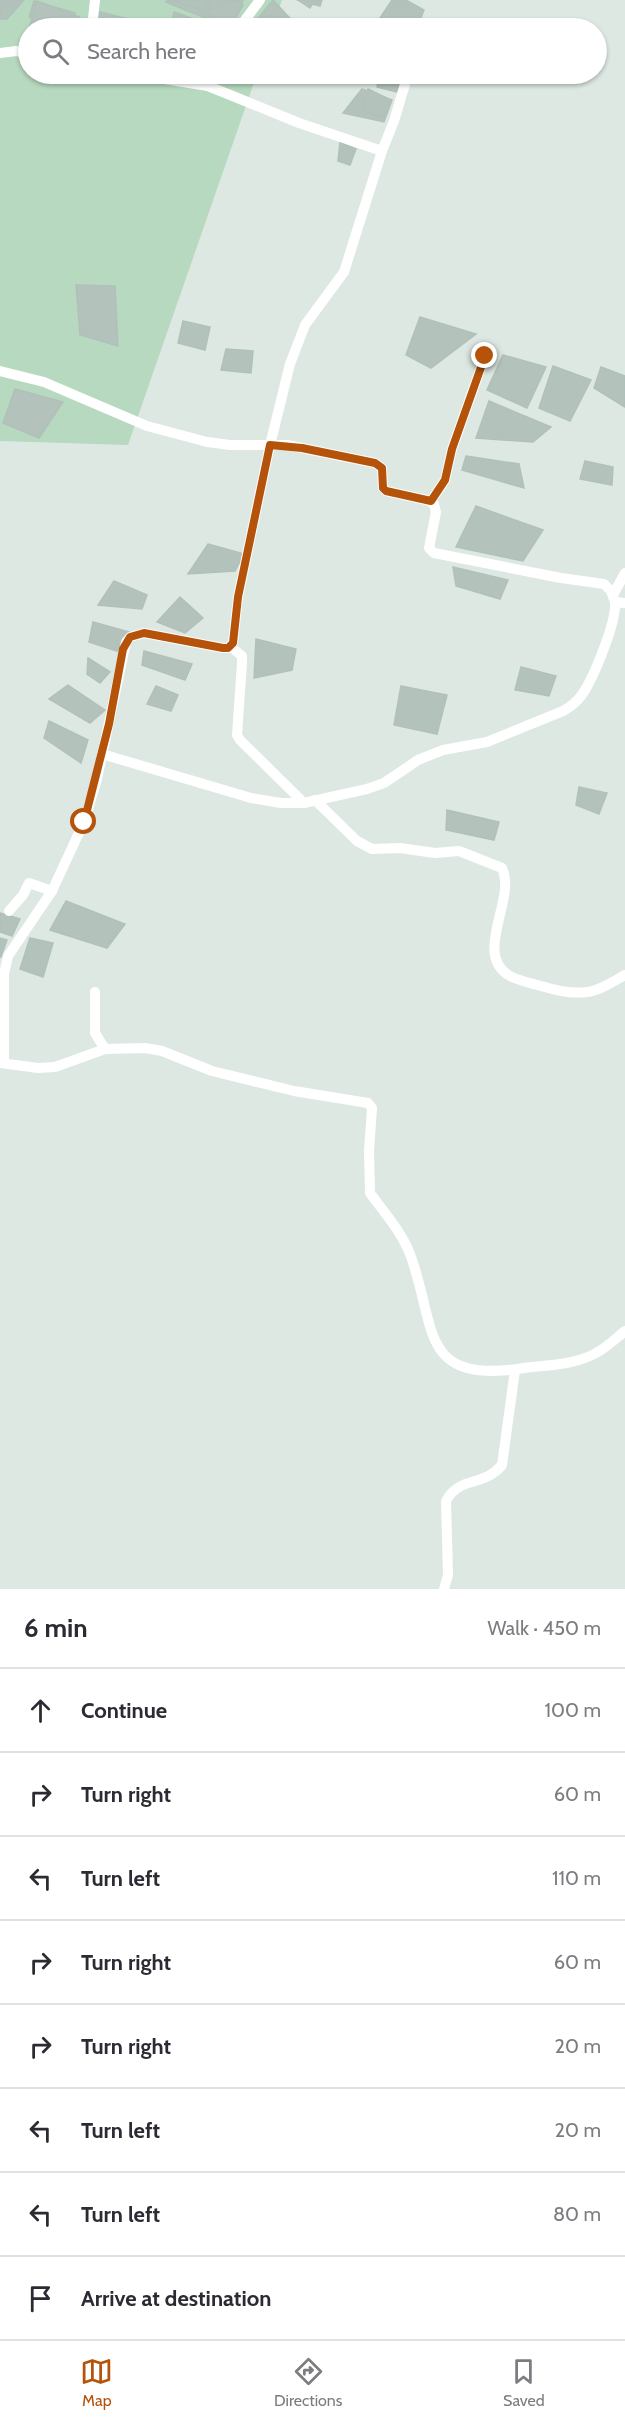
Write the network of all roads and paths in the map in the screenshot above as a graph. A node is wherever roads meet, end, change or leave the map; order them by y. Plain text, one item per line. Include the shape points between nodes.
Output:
1 (94, 0) edge
2 (260, 0) edge
3 (93, 18) edge
4 (246, 18) edge
5 (18, 51) edge
6 (0, 53) edge
7 (196, 84) edge
8 (405, 84) edge
9 (208, 86) joint
10 (382, 150) junction
11 (485, 356) dead end
12 (0, 371) edge
13 (270, 445) junction
14 (431, 501) junction
15 (625, 573) edge
16 (618, 600) edge
17 (231, 647) junction
18 (102, 754) junction
19 (309, 802) junction
20 (52, 891) junction
21 (9, 911) dead end
22 (3, 965) edge
23 (625, 975) edge
24 (95, 992) dead end
25 (105, 1049) junction
26 (2, 1063) edge
27 (625, 1331) edge
28 (515, 1370) junction
29 (444, 1589) edge

1 - 3 street
2 - 4 street
5 - 6 street
7 - 9 street
8 - 10 street
9 - 10 street via 299,123
10 - 13 street via 344,272 305,325 296,344
11 - 14 street via 445,480
12 - 13 street via 44,382 118,415 180,435 219,444
13 - 14 street via 375,463 382,468 386,491
13 - 17 street
14 - 16 street via 436,512 429,548 434,553 604,584
15 - 16 street
16 - 19 street via 592,675 574,704 488,742 443,750 418,760 384,783
17 - 18 street via 144,633 130,637 123,649
17 - 19 street via 242,656 237,735
18 - 19 street via 250,798
18 - 20 street via 84,822
19 - 23 street via 372,849 459,851 502,868 506,892 494,943 497,963 509,976 546,988 588,993
20 - 21 street via 29,883
20 - 22 street
22 - 26 street
24 - 25 street via 95,1033
25 - 26 street via 56,1067
25 - 28 street via 162,1051 212,1071 294,1091 368,1103 372,1108 370,1193 406,1246 438,1346 448,1360 463,1369
27 - 28 street via 595,1354
28 - 29 street via 502,1465 487,1479 464,1484 446,1501 448,1575

